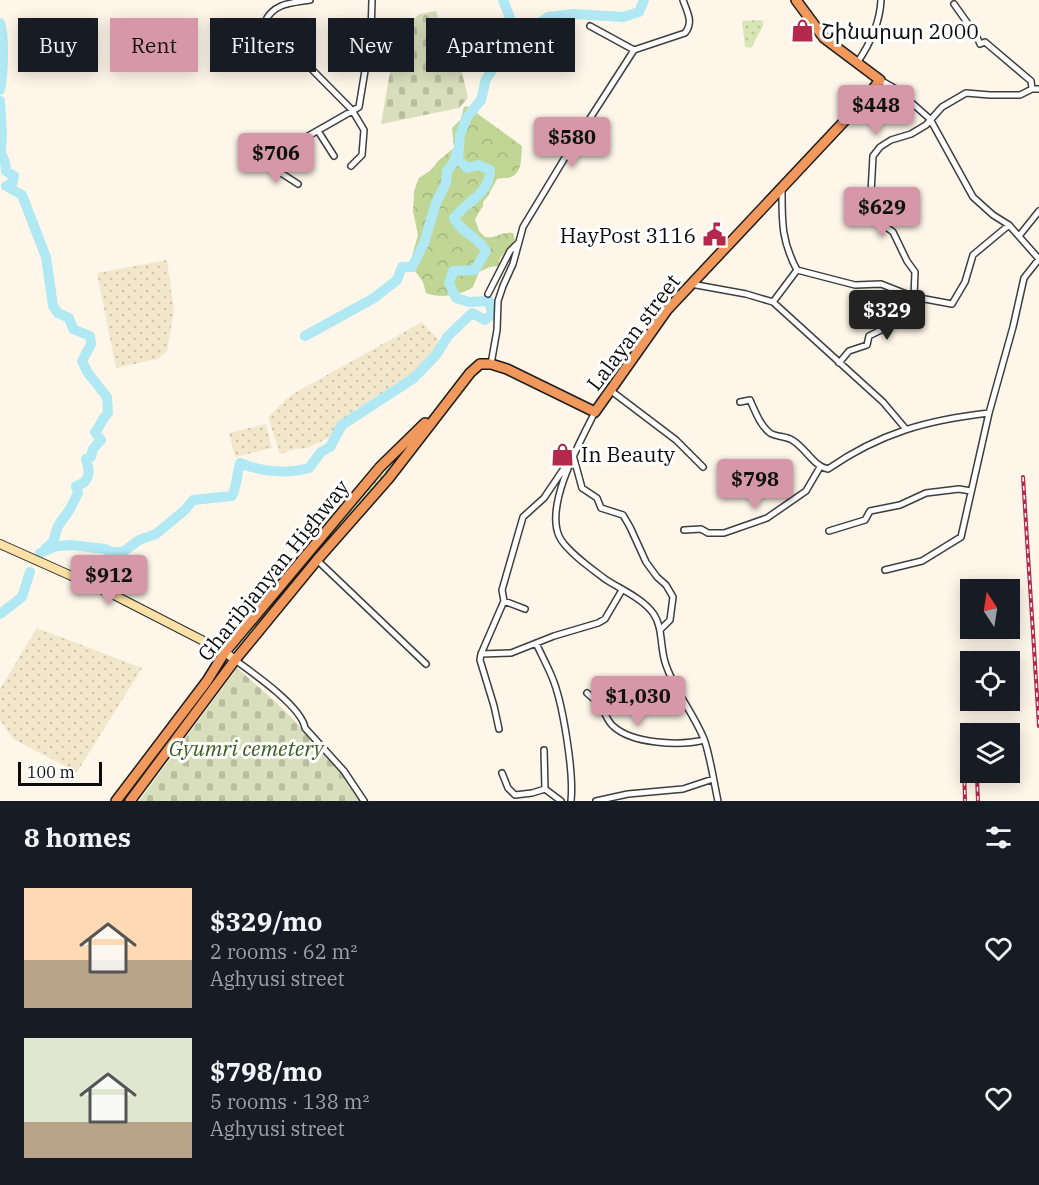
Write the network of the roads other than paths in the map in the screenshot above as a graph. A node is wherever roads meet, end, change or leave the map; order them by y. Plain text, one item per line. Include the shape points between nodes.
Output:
1 (310, 0) edge
2 (372, 0) edge
3 (682, 0) edge
4 (796, 0) edge
5 (881, 0) edge
6 (954, 4) dead end
7 (590, 26) dead end
8 (634, 50) junction
9 (857, 63) junction
10 (880, 80) junction
11 (1036, 89) edge
12 (352, 111) junction
13 (930, 119) junction
14 (318, 131) junction
15 (334, 156) dead end
16 (351, 166) dead end
17 (298, 184) dead end
18 (782, 186) junction
19 (1039, 211) edge
20 (1009, 225) junction
21 (1019, 236) junction
22 (518, 243) junction
23 (1039, 259) edge
24 (797, 270) junction
25 (691, 284) junction
26 (896, 290) junction
27 (488, 294) dead end
28 (914, 297) junction
29 (773, 302) junction
30 (839, 363) junction
31 (490, 364) junction
32 (610, 390) junction
33 (448, 400) junction
34 (740, 402) dead end
35 (595, 412) junction
36 (989, 413) junction
37 (905, 428) junction
38 (573, 455) junction
39 (703, 467) dead end
40 (820, 468) junction
41 (971, 491) junction
42 (684, 530) dead end
43 (829, 531) dead end
44 (0, 544) edge
45 (317, 560) junction
46 (885, 570) dead end
47 (622, 590) junction
48 (504, 601) junction
49 (525, 609) dead end
50 (660, 630) junction
51 (536, 643) junction
52 (225, 651) junction
53 (481, 654) junction
54 (235, 660) junction
55 (426, 664) dead end
56 (587, 693) dead end
57 (499, 729) dead end
58 (704, 740) junction
59 (544, 750) dead end
60 (502, 773) dead end
61 (713, 779) junction
62 (545, 789) junction
63 (514, 798) edge
64 (116, 801) edge
65 (130, 801) edge
66 (364, 801) edge
67 (561, 801) edge
68 (571, 801) edge
69 (596, 801) edge
70 (718, 801) edge

1 - 12 street via 280,6 269,13 265,22
2 - 12 street via 371,34 359,107
3 - 8 street via 689,15 690,28 686,33
4 - 9 highway via 824,38
5 - 9 street via 869,45
6 - 11 street via 980,44 985,42
7 - 8 street
8 - 22 street via 569,150 523,227
9 - 10 highway
10 - 13 street
10 - 18 highway, Lalayan street
11 - 13 street via 1020,95 966,93
12 - 14 street
12 - 16 street via 364,130 362,155
13 - 20 street via 973,197
13 - 28 street via 911,134 880,147 873,156 871,174 871,193 881,223 893,232 915,272
14 - 15 street
14 - 17 street via 273,163
18 - 24 street via 782,234
18 - 25 highway, Lalayan street
19 - 21 street
20 - 21 street
20 - 28 street via 973,255 966,282 952,304
21 - 23 street
22 - 27 street
22 - 31 street via 498,302
23 - 36 street via 1023,278
24 - 26 street via 855,285 881,284
24 - 29 street
25 - 29 street
25 - 32 highway, Lalayan street via 666,310
26 - 28 street
26 - 30 street via 885,328 869,336 867,345 849,351
29 - 30 street
30 - 37 street via 883,402
31 - 33 highway, Gharibjanyan Highway via 480,364
31 - 35 highway
32 - 35 highway, Lalayan street
32 - 39 street via 676,440
33 - 45 highway, Gharibjanyan Highway via 389,478
33 - 52 highway, Gharibjanyan Highway via 380,467
34 - 40 street via 750,400 771,434 792,439
35 - 38 street, Lalayan street
36 - 37 street
36 - 41 street
37 - 40 street via 849,454 828,469
38 - 47 street, Lalayan street via 555,508 559,538 570,551
38 - 48 street, Lalayan street via 544,498 523,517 502,590
38 - 50 street via 582,488 597,498 601,508 623,515 646,562 673,597 670,620
40 - 42 street via 806,491 767,518 724,533
41 - 43 street via 926,493 900,505 870,511 865,520
41 - 46 street via 961,537 922,561
44 - 52 main road
45 - 54 highway, Gharibjanyan Highway
45 - 55 street
47 - 50 street, Lalayan street via 648,607
47 - 51 street via 605,619
48 - 49 street
48 - 53 street, Lalayan street
50 - 58 street, Lalayan street via 671,677
51 - 53 street via 511,653
51 - 68 street via 552,677 565,730
52 - 54 main road
52 - 64 highway, Gharibjanyan Highway via 207,681
53 - 57 street
54 - 65 highway, Gharibjanyan Highway
54 - 66 street via 280,695 304,720 305,728 344,771
56 - 58 street via 602,707 611,725 623,734 661,742
58 - 61 street, Lalayan street
59 - 62 street
60 - 63 street
61 - 69 street via 683,789
61 - 70 street, Lalayan street
62 - 63 street
62 - 67 street

